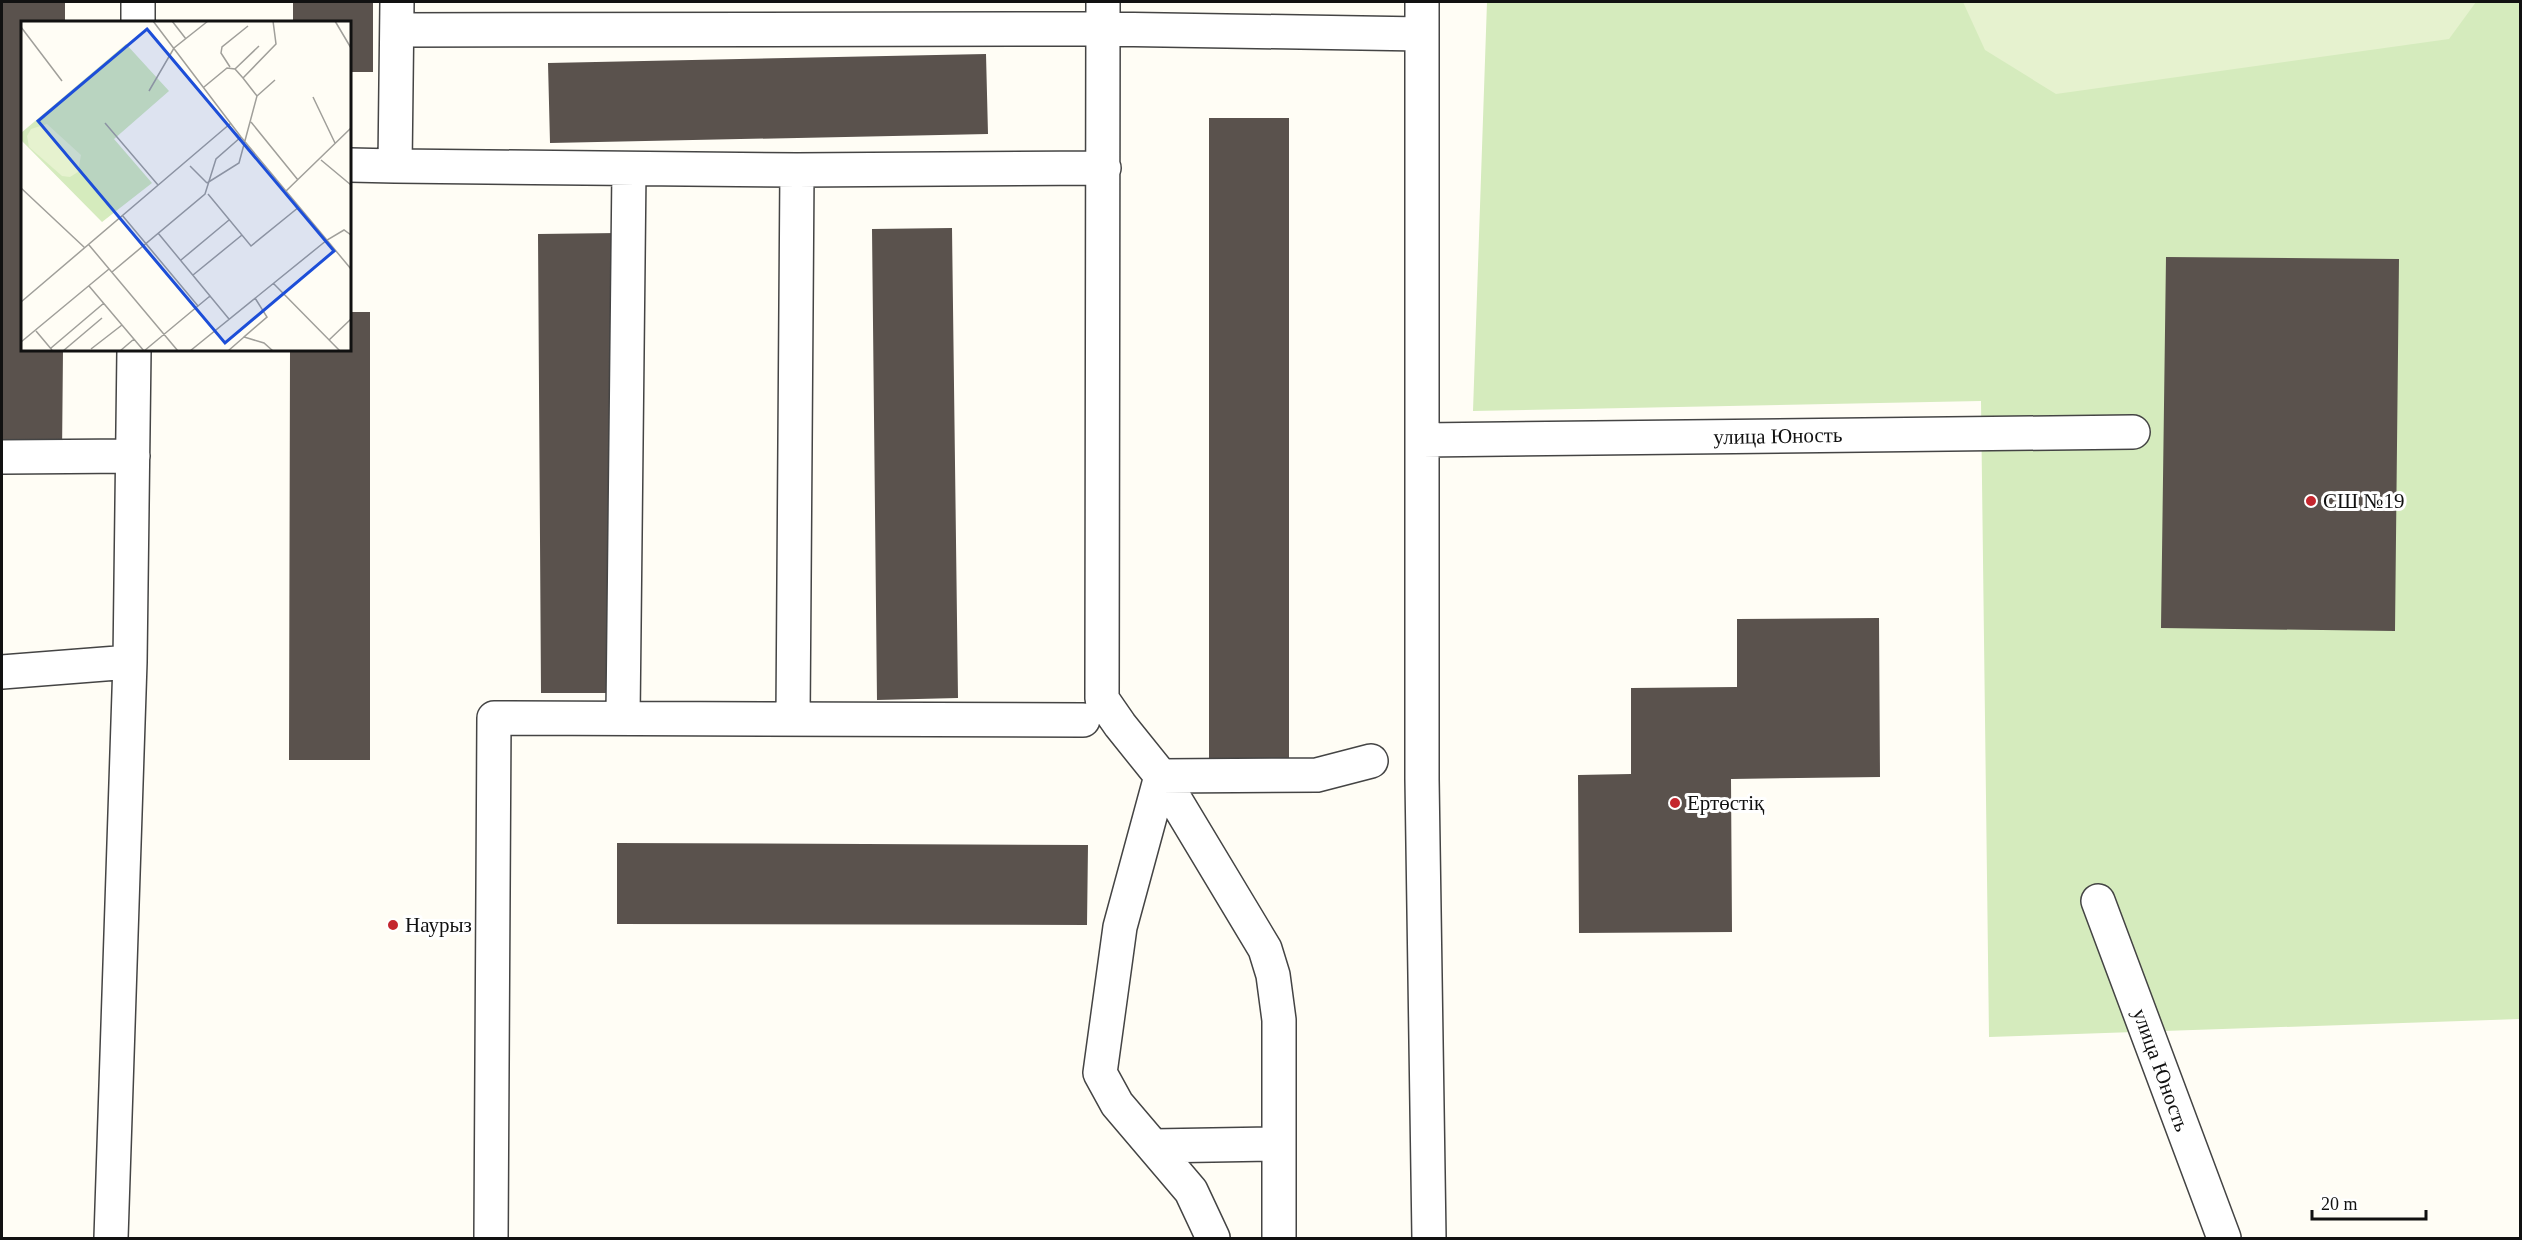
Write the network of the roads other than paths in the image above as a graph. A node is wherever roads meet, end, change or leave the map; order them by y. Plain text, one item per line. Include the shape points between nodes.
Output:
1 (138, 2) edge
2 (1422, 2) edge
3 (1103, 15) edge
4 (397, 16) edge
5 (138, 21) edge
6 (1422, 34) junction
7 (351, 165) edge
8 (394, 166) junction
9 (1104, 168) junction
10 (629, 169) junction
11 (797, 170) junction
12 (134, 351) edge
13 (2133, 432) dead end
14 (1423, 440) junction
15 (133, 456) junction
16 (2, 457) edge
17 (130, 662) junction
18 (2, 672) edge
19 (623, 717) junction
20 (793, 718) junction
21 (1083, 720) dead end
22 (1371, 761) dead end
23 (1161, 776) junction
24 (2098, 901) dead end
25 (1279, 1144) junction
26 (1153, 1146) junction
27 (111, 1239) edge
28 (491, 1239) edge
29 (1213, 1239) edge
30 (1279, 1239) edge
31 (1429, 1239) edge
32 (2224, 1239) edge

1 - 5 street
2 - 6 street
3 - 4 street
3 - 6 street
3 - 9 street
4 - 8 street
6 - 14 street
7 - 8 street
8 - 10 street
9 - 11 street
9 - 23 street via 1102,699
10 - 11 street
10 - 19 street
11 - 20 street
12 - 15 street
13 - 14 street, улица Юность
14 - 31 street via 1422,779
15 - 16 street
15 - 17 street
17 - 18 street
17 - 27 street
19 - 20 street
19 - 28 street via 494,718
20 - 21 street
22 - 23 street via 1317,775
23 - 25 street via 1265,949 1279,1020
23 - 26 street via 1120,927 1100,1073 1117,1104
24 - 32 street, улица Юность
25 - 26 street
25 - 30 street
26 - 29 street via 1191,1191

